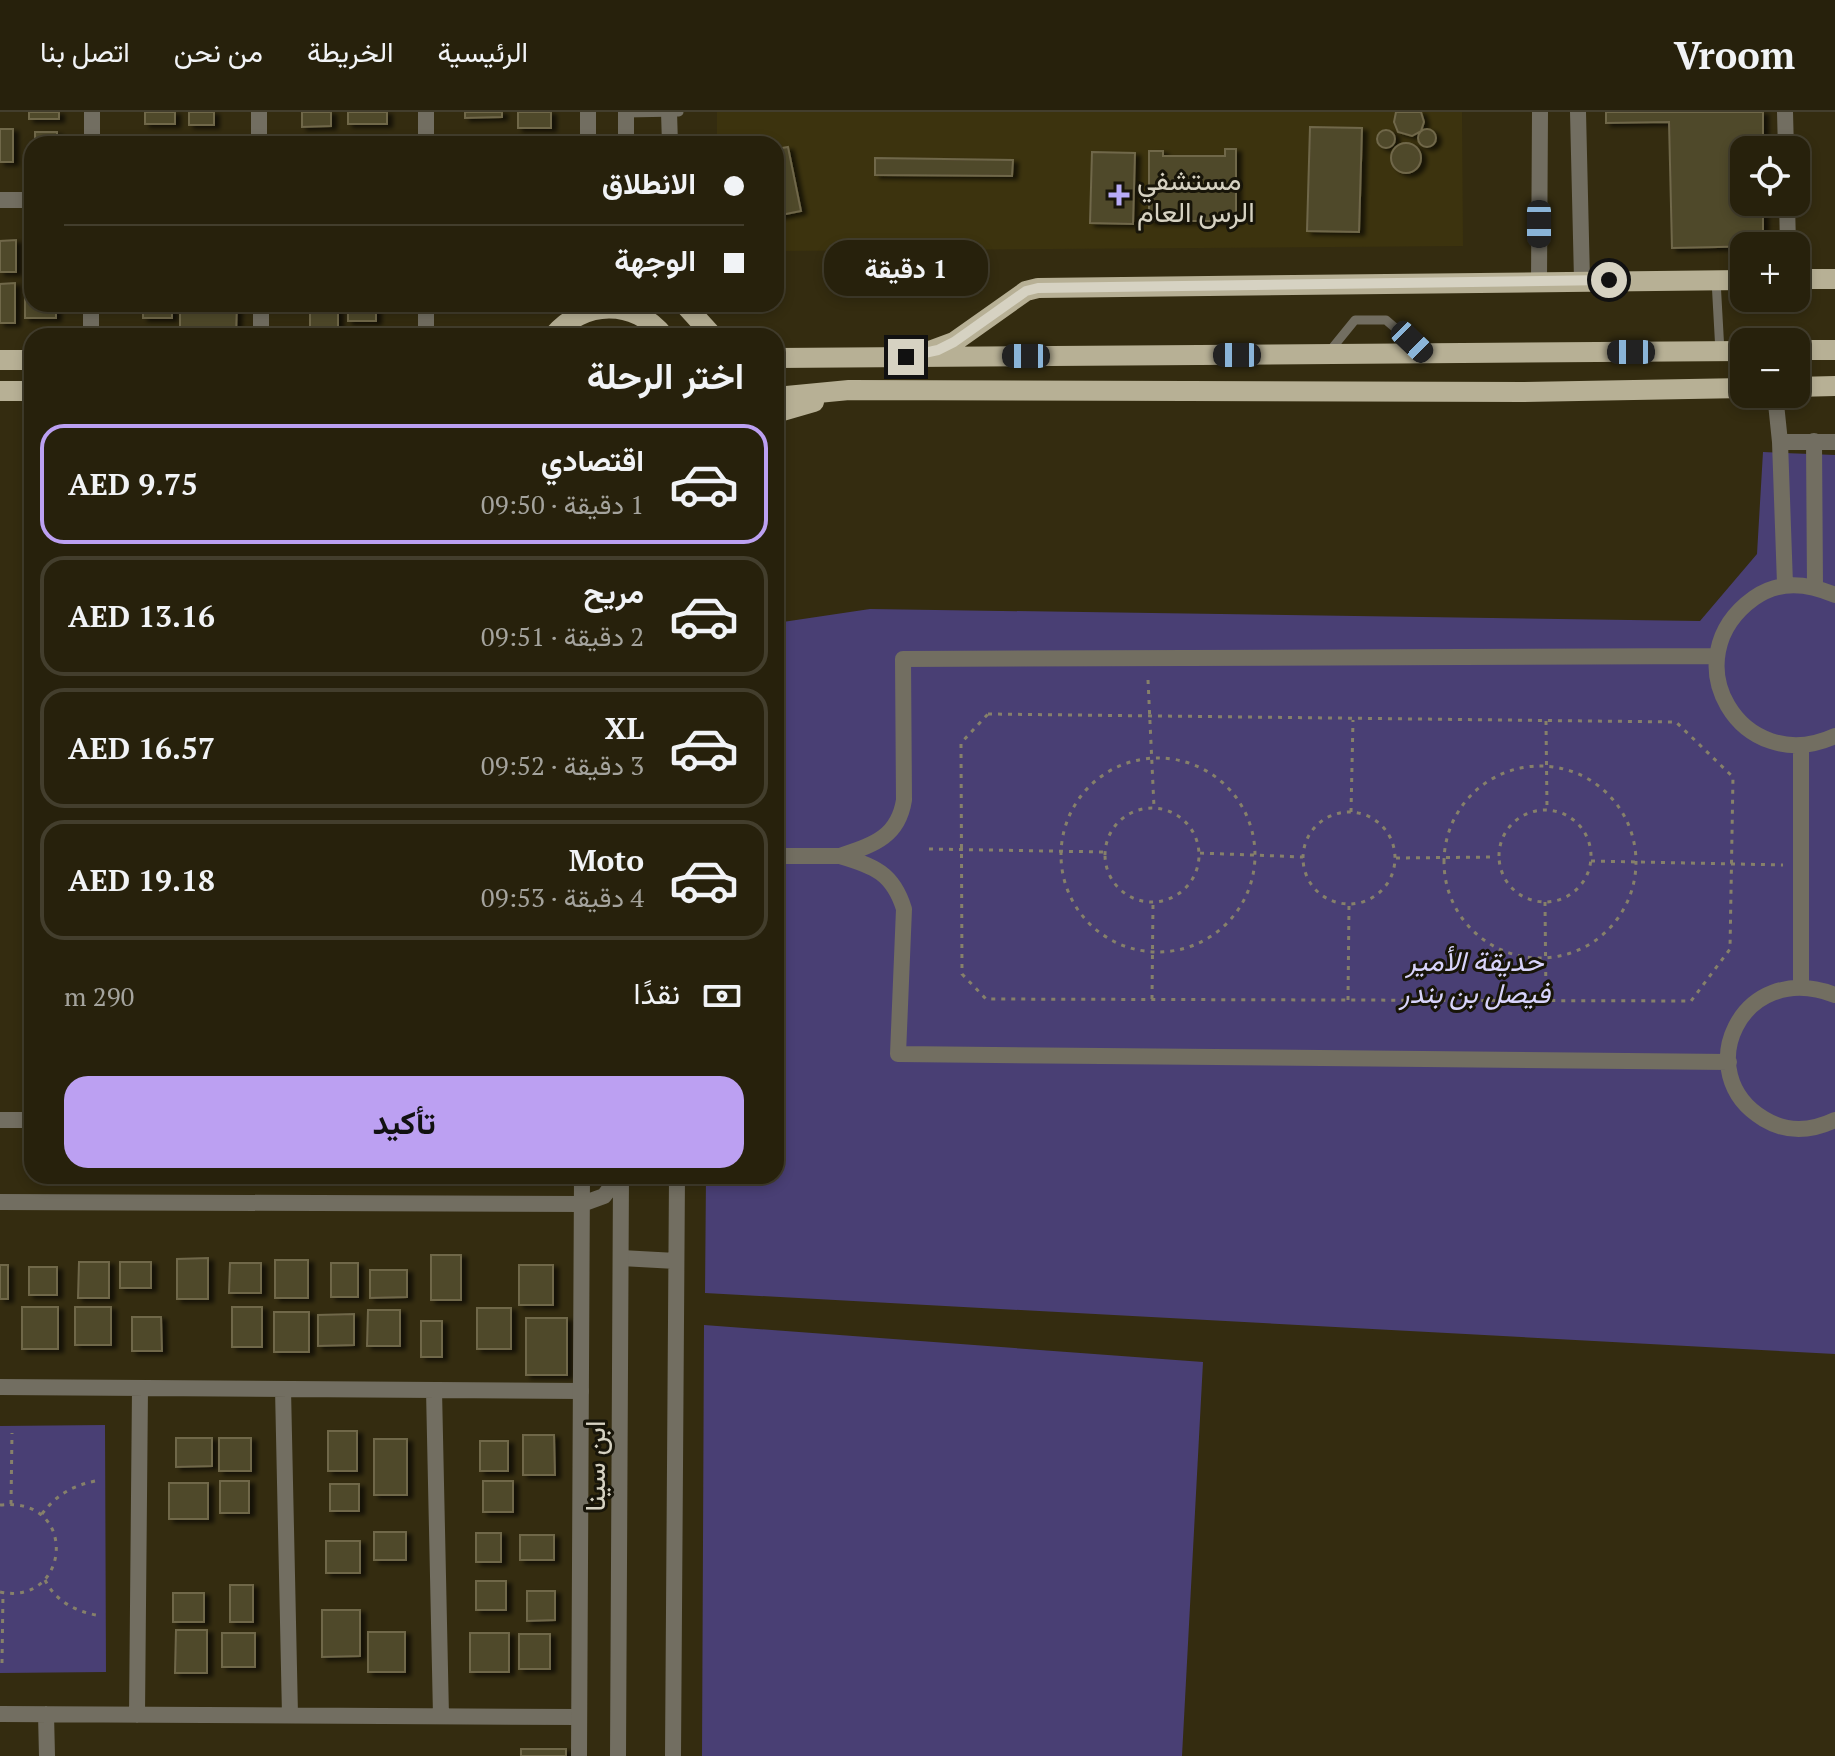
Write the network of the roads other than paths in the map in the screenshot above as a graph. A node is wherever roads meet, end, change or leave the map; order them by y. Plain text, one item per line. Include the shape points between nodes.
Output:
1 (92, 112) edge
2 (259, 112) edge
3 (426, 112) edge
4 (588, 112) edge
5 (669, 112) edge
6 (679, 112) edge
7 (1540, 112) edge
8 (1578, 112) edge
9 (1785, 112) edge
10 (626, 113) edge
11 (92, 136) edge
12 (259, 136) edge
13 (426, 136) edge
14 (588, 136) edge
15 (626, 136) edge
16 (670, 136) edge
17 (1786, 136) edge
18 (0, 200) edge
19 (24, 200) edge
20 (1810, 279) edge
21 (1835, 279) edge
22 (1582, 280) junction
23 (1716, 280) junction
24 (1730, 280) edge
25 (1539, 281) junction
26 (576, 312) edge
27 (640, 312) edge
28 (691, 312) edge
29 (559, 328) edge
30 (656, 328) edge
31 (706, 328) edge
32 (1810, 350) edge
33 (1835, 350) edge
34 (1720, 352) junction
35 (1730, 352) edge
36 (1327, 354) junction
37 (1425, 354) junction
38 (906, 357) junction
39 (784, 358) edge
40 (0, 360) edge
41 (24, 360) edge
42 (1835, 386) edge
43 (1810, 387) edge
44 (1730, 388) edge
45 (849, 390) junction
46 (0, 391) edge
47 (24, 391) edge
48 (784, 396) edge
49 (1776, 408) edge
50 (784, 410) edge
51 (1814, 441) junction
52 (1780, 442) junction
53 (1835, 442) edge
54 (1785, 584) junction
55 (1815, 586) junction
56 (1835, 595) edge
57 (1716, 656) junction
58 (1835, 736) edge
59 (1801, 745) junction
60 (784, 856) edge
61 (840, 856) junction
62 (1801, 987) junction
63 (1835, 995) edge
64 (1729, 1062) junction
65 (0, 1120) edge
66 (24, 1120) edge
67 (1835, 1120) edge
68 (582, 1184) edge
69 (614, 1184) edge
70 (620, 1184) edge
71 (677, 1184) edge
72 (0, 1202) edge
73 (582, 1204) junction
74 (621, 1258) junction
75 (676, 1261) junction
76 (0, 1387) edge
77 (140, 1388) junction
78 (283, 1389) junction
79 (434, 1390) junction
80 (581, 1391) junction
81 (0, 1714) edge
82 (46, 1714) junction
83 (137, 1715) junction
84 (290, 1715) junction
85 (441, 1716) junction
86 (579, 1717) junction
87 (47, 1756) edge
88 (579, 1756) edge
89 (618, 1756) edge
90 (673, 1756) edge

1 - 11 street
2 - 12 street
3 - 13 street
4 - 14 street
5 - 6 lane
5 - 10 lane
5 - 16 street
7 - 25 street
8 - 22 street
9 - 17 street
10 - 15 street
18 - 19 street
20 - 21 main road
22 - 23 main road
22 - 25 main road
23 - 24 main road
23 - 34 lane
25 - 38 main road via 1038,288 954,342
26 - 29 main road
27 - 30 main road
28 - 31 main road
32 - 33 main road
34 - 35 main road
34 - 37 main road
36 - 37 main road
36 - 37 lane via 1355,320 1386,320
36 - 38 main road
38 - 39 main road
40 - 41 main road
42 - 43 main road
44 - 45 main road
45 - 48 main road
45 - 50 main road
46 - 47 main road
49 - 52 street
51 - 52 street
51 - 53 street
51 - 55 street
52 - 54 street
54 - 55 street
54 - 57 street via 1740,608 1724,631
55 - 56 street
57 - 59 street via 1718,683 1728,708 1744,727 1767,741
57 - 61 street via 903,659 901,818 872,845
58 - 59 street
59 - 62 street
60 - 61 street
61 - 64 street via 870,865 887,877 904,909 898,1054
62 - 63 street
62 - 64 street via 1769,993 1749,1006 1736,1026
64 - 67 street via 1738,1094 1753,1113 1773,1125 1797,1130
65 - 66 street
68 - 73 street, ابن سينا
69 - 73 street via 604,1196
70 - 74 street, ابن سينا
71 - 75 street
72 - 73 street
73 - 80 street, ابن سينا
74 - 75 street
74 - 89 street, ابن سينا
75 - 90 street
76 - 77 street
77 - 78 street
77 - 83 street
78 - 79 street
78 - 84 street
79 - 80 street
79 - 85 street
80 - 86 street, ابن سينا
81 - 82 street
82 - 83 street
82 - 87 street
83 - 84 street
84 - 85 street
85 - 86 street
86 - 88 street, ابن سينا

